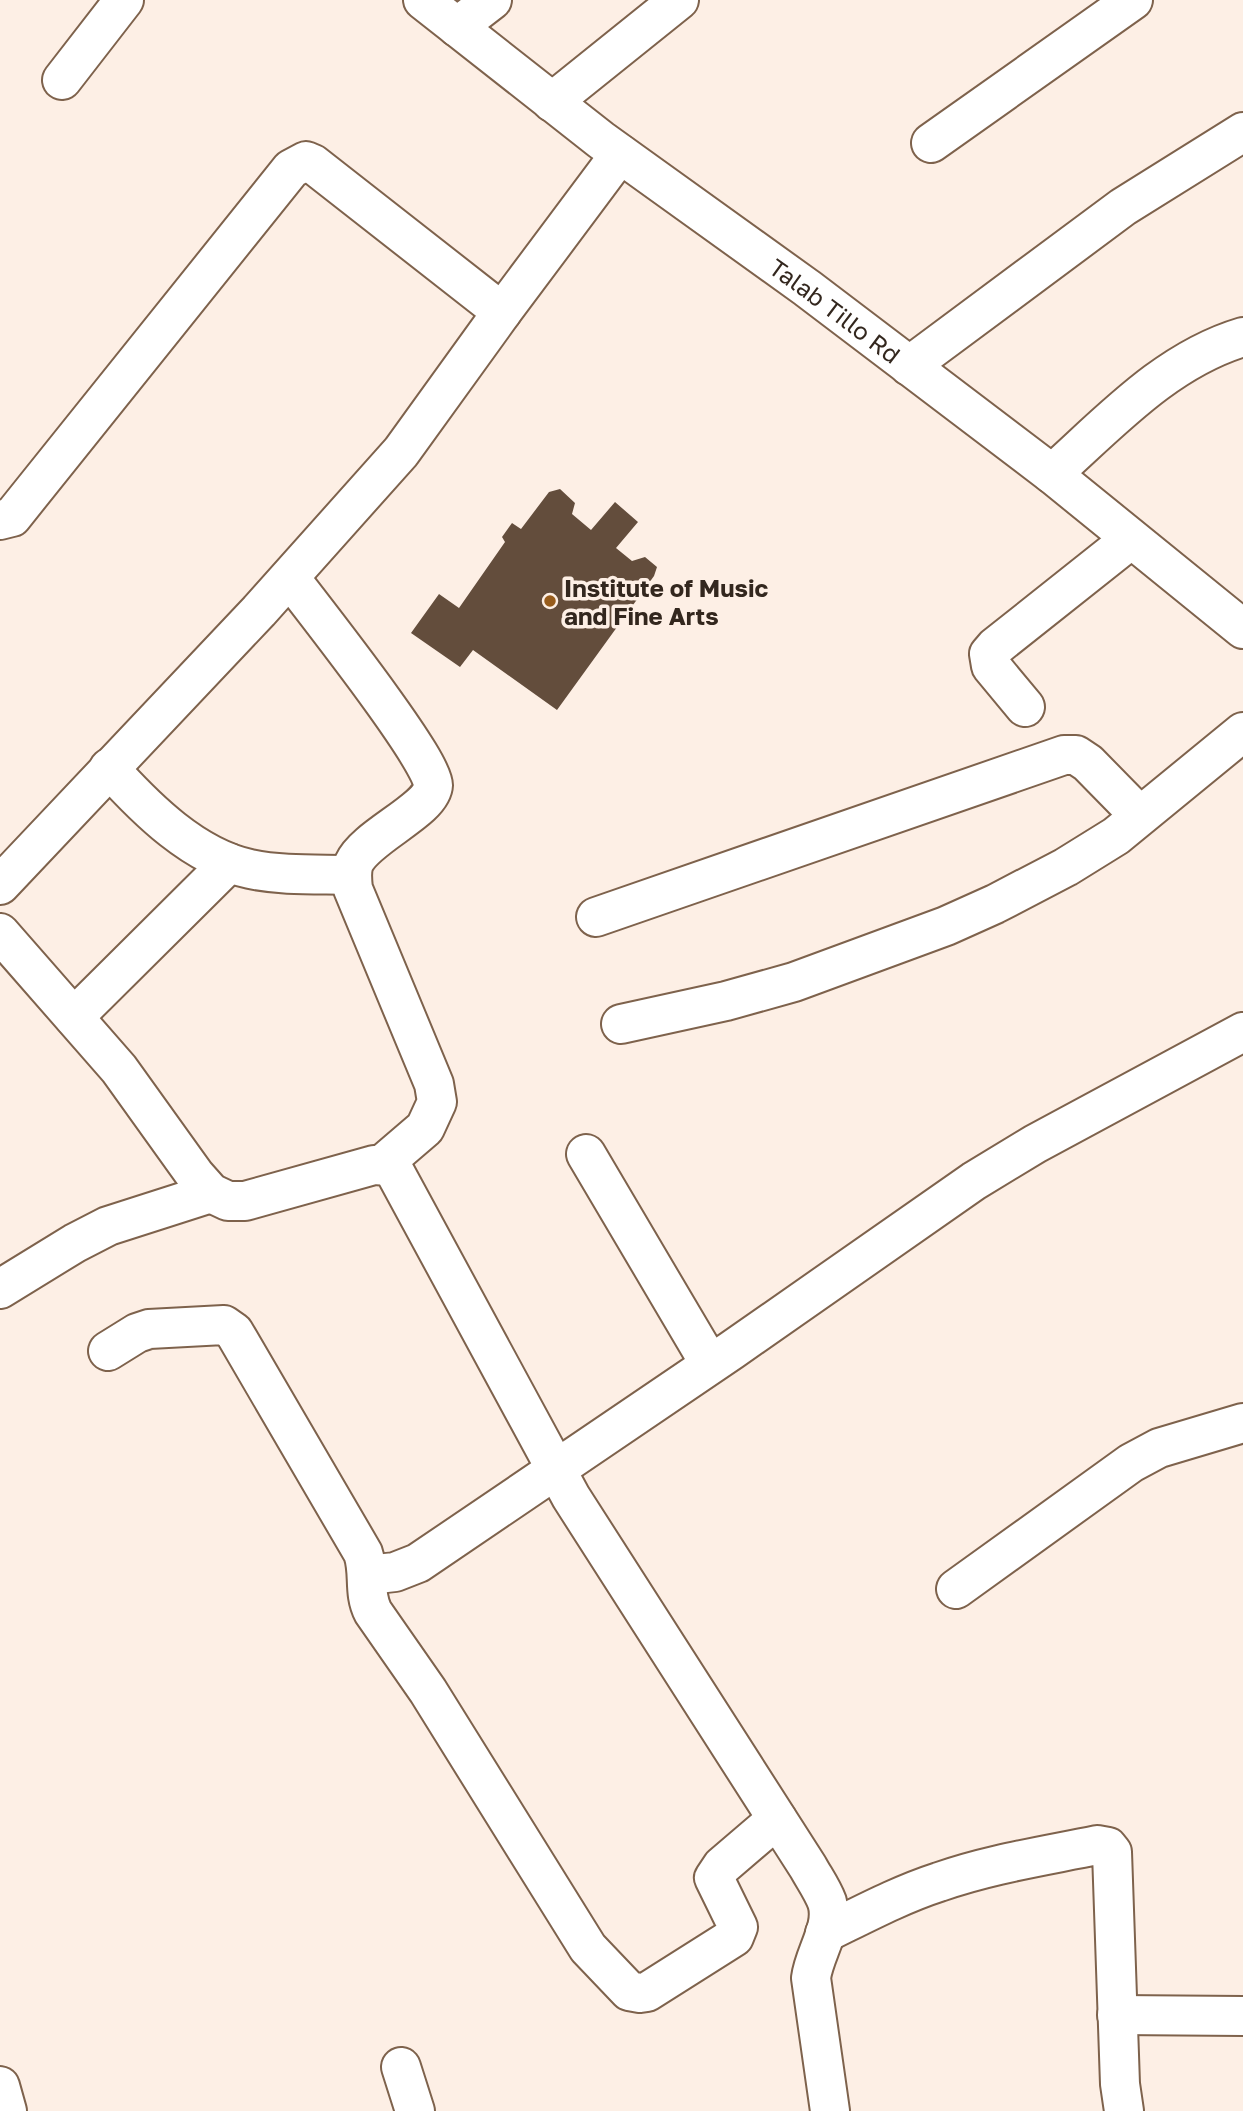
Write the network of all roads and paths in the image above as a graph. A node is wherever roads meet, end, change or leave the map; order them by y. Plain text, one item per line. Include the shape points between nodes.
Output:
1 (124, 0) edge
2 (423, 0) edge
3 (492, 0) edge
4 (680, 0) edge
5 (1133, 0) edge
6 (457, 27) junction
7 (62, 80) dead end
8 (552, 102) junction
9 (1243, 132) edge
10 (931, 143) dead end
11 (620, 154) junction
12 (502, 312) junction
13 (1243, 337) edge
14 (909, 366) junction
15 (1052, 474) junction
16 (0, 520) edge
17 (1131, 539) junction
18 (290, 578) junction
19 (1243, 629) edge
20 (1025, 707) dead end
21 (1243, 732) edge
22 (109, 768) junction
23 (1139, 815) junction
24 (229, 863) junction
25 (352, 875) junction
26 (0, 885) edge
27 (596, 916) dead end
28 (0, 933) edge
29 (74, 1017) junction
30 (621, 1024) dead end
31 (1243, 1032) edge
32 (586, 1154) dead end
33 (383, 1164) junction
34 (211, 1193) junction
35 (0, 1289) edge
36 (108, 1351) dead end
37 (710, 1364) junction
38 (1243, 1423) edge
39 (555, 1468) junction
40 (368, 1575) junction
41 (956, 1589) dead end
42 (777, 1819) junction
43 (825, 1933) junction
44 (1118, 2015) junction
45 (1243, 2016) edge
46 (401, 2067) dead end
47 (0, 2086) edge
48 (7, 2111) edge
49 (415, 2111) edge
50 (830, 2111) edge
51 (1124, 2111) edge

1 - 7 street
2 - 6 street, Talab Tillo Rd
3 - 6 street
4 - 8 street
5 - 10 street
6 - 8 street, Talab Tillo Rd
8 - 11 street, Talab Tillo Rd
9 - 14 street via 1123,207
11 - 12 street
11 - 14 street, Talab Tillo Rd
12 - 16 street via 313,164 298,164 12,517
12 - 18 street via 401,452
13 - 15 street via 1218,344 1148,387
14 - 15 street, Talab Tillo Rd
15 - 17 street, Talab Tillo Rd
17 - 19 street, Talab Tillo Rd
17 - 20 street via 989,654 991,666
18 - 22 street
18 - 25 street via 388,709 433,779 433,789 424,802 363,850
21 - 23 street
22 - 24 street via 163,823
22 - 26 street
23 - 27 street via 1088,763 1076,755 1064,755
23 - 30 street via 1116,836 1066,867 946,926 794,982
24 - 25 street via 278,874
24 - 29 street
25 - 33 street via 353,889 434,1084 437,1102 425,1128
28 - 29 street
29 - 34 street via 119,1069
31 - 37 street via 974,1181
32 - 37 street
33 - 34 street via 246,1201
33 - 39 street via 396,1174
34 - 35 street via 108,1226
36 - 40 street via 149,1329 229,1328 363,1553
37 - 39 street
38 - 41 street via 1158,1448 1131,1462
39 - 40 street via 418,1563
39 - 42 street
40 - 42 street via 373,1612 428,1691 588,1948 629,1991 647,1992 734,1937 738,1927 714,1878
42 - 43 street via 827,1902
43 - 44 street via 938,1882 1103,1844 1112,1852
43 - 50 street via 811,1978
44 - 45 street
44 - 51 street
46 - 49 street
47 - 48 street

